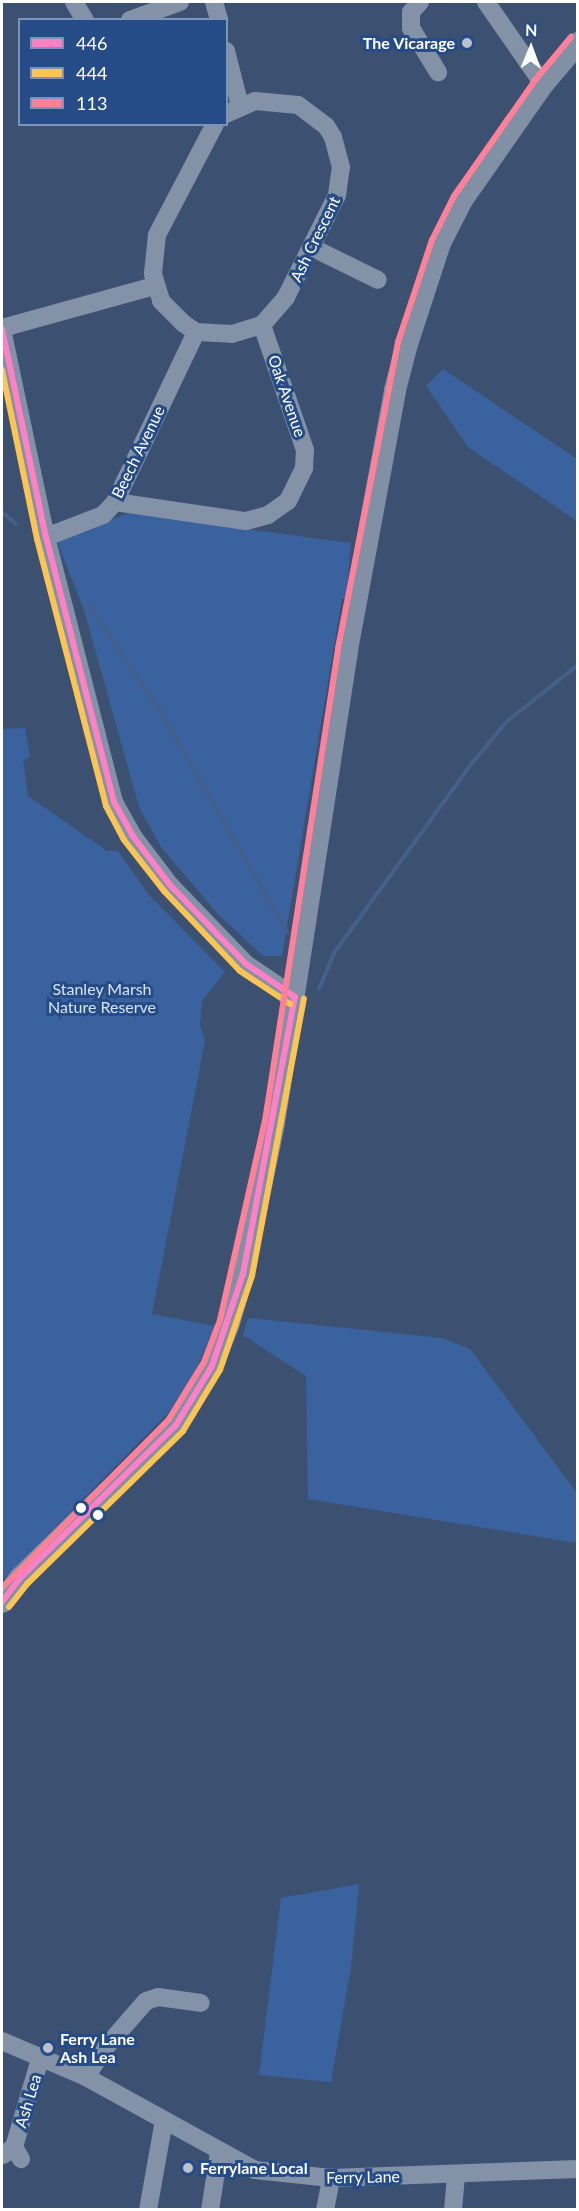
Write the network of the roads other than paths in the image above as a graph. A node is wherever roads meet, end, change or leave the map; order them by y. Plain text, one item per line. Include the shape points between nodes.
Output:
1 (74, 2) edge
2 (180, 2) edge
3 (214, 2) edge
4 (420, 2) edge
5 (486, 2) edge
6 (85, 18) edge
7 (136, 18) edge
8 (218, 18) edge
9 (578, 43) edge
10 (228, 68) edge
11 (438, 72) dead end
12 (543, 84) junction
13 (233, 110) edge
14 (214, 126) edge
15 (313, 248) junction
16 (378, 280) dead end
17 (154, 285) junction
18 (262, 325) junction
19 (2, 329) edge
20 (196, 332) junction
21 (115, 502) junction
22 (46, 537) junction
23 (295, 997) junction
24 (2, 1602) edge
25 (203, 2002) dead end
26 (2, 2041) edge
27 (41, 2056) junction
28 (86, 2077) junction
29 (165, 2120) junction
30 (219, 2153) junction
31 (12, 2154) edge
32 (578, 2169) edge
33 (456, 2174) junction
34 (331, 2178) junction
35 (148, 2210) edge
36 (210, 2210) edge
37 (325, 2210) edge
38 (453, 2210) edge

1 - 6 street
2 - 7 street
3 - 8 street
4 - 11 street via 411,12 411,28
5 - 12 street
9 - 12 main road
10 - 13 street
12 - 23 main road via 462,200 440,243 407,344 347,650
13 - 15 street, Ash Crescent via 270,99 298,105 315,114 333,137 341,180
14 - 17 street via 157,235 152,256
15 - 16 street
15 - 18 street, Ash Crescent via 286,297
17 - 19 street
17 - 20 street via 171,313
18 - 20 street via 232,334
18 - 21 street, Oak Avenue via 301,429 305,450 304,468 288,501 268,515 246,521
19 - 22 street
20 - 21 street, Beech Avenue
21 - 22 street, Beech Avenue via 103,515
22 - 23 street via 114,802 132,835 170,885 246,964
23 - 24 main road via 243,1274 212,1366 176,1425 21,1577
25 - 28 street via 158,1997 147,2001 105,2048
26 - 27 street, Ferry Lane
27 - 28 street, Ferry Lane
27 - 31 street, Ash Lea
28 - 29 street, Ferry Lane
29 - 30 street, Ferry Lane
29 - 35 street
30 - 34 street, Ferry Lane via 255,2170
30 - 36 street
32 - 33 street, Ferry Lane
33 - 34 street, Ferry Lane
33 - 38 street
34 - 37 street

